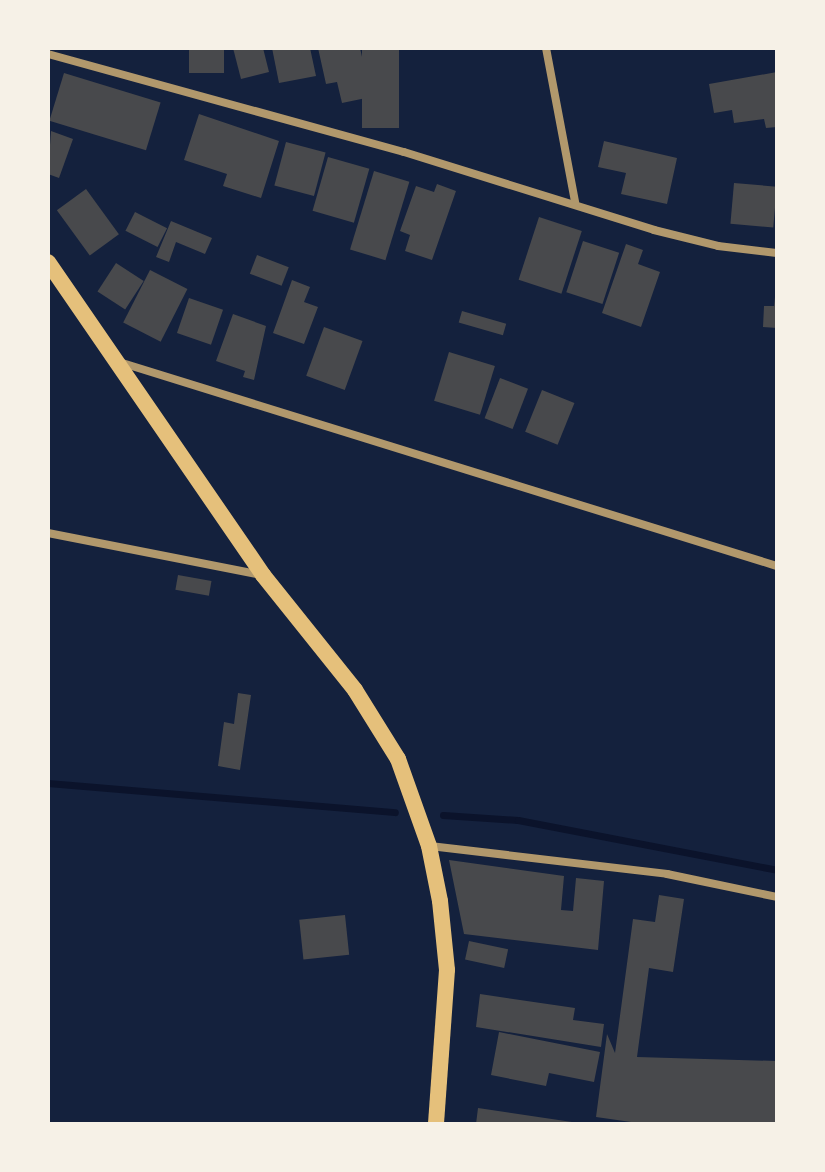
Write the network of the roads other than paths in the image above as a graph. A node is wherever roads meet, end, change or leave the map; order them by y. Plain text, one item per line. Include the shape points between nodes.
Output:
1 (546, 48) edge
2 (48, 54) edge
3 (575, 202) junction
4 (777, 253) edge
5 (48, 262) edge
6 (118, 362) junction
7 (48, 533) edge
8 (777, 566) edge
9 (263, 575) junction
10 (429, 846) junction
11 (777, 897) edge
12 (436, 1124) edge

1 - 3 street
2 - 3 street
3 - 4 street via 705,243
5 - 6 main road
6 - 8 street
6 - 9 main road
7 - 9 street
9 - 10 main road via 355,690 398,759
10 - 11 street via 667,874
10 - 12 main road via 447,970

